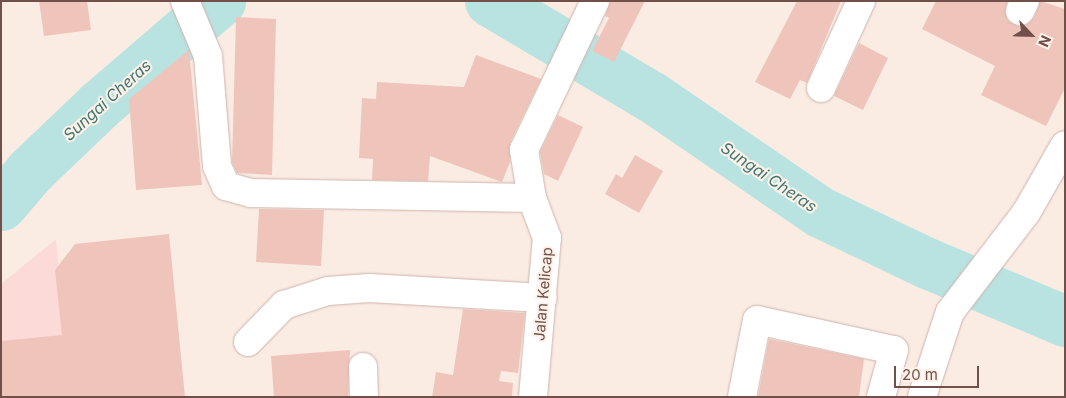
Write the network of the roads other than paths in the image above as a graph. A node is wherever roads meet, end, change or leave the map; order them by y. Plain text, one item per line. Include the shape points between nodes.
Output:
1 (861, 1) edge
2 (186, 3) edge
3 (591, 11) edge
4 (821, 88) dead end
5 (1065, 145) edge
6 (532, 198) junction
7 (543, 298) junction
8 (248, 342) dead end
9 (362, 367) dead end
10 (364, 397) edge
11 (533, 397) edge
12 (742, 397) edge
13 (881, 397) edge
14 (922, 397) edge

1 - 4 street
2 - 6 street via 208,56 217,166 226,186 251,192
3 - 6 street, Jalan Kelicap via 524,150
5 - 14 street via 1026,213 950,312
6 - 7 street, Jalan Kelicap via 547,238
7 - 8 street via 369,288 328,291 284,305
7 - 11 street, Jalan Kelicap
9 - 10 street
12 - 13 street via 757,320 894,350

